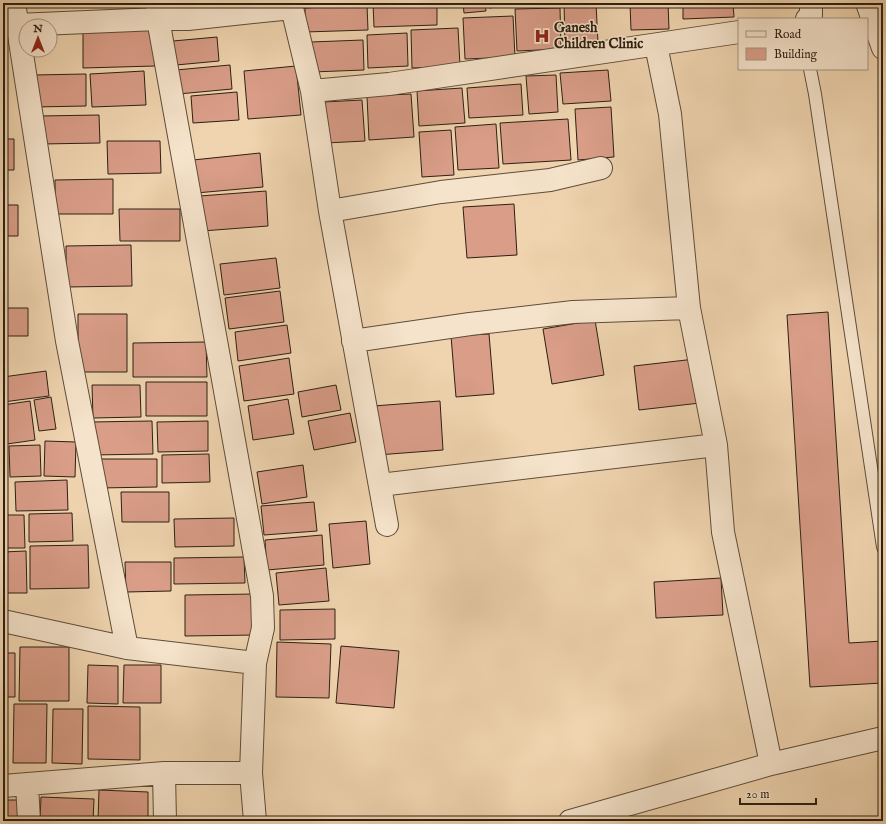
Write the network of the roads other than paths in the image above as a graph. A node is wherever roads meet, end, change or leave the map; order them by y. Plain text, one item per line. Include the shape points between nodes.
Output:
1 (14, 3) edge
2 (811, 3) edge
3 (867, 3) edge
4 (292, 5) edge
5 (157, 11) edge
6 (808, 18) edge
7 (10, 25) edge
8 (738, 32) edge
9 (656, 45) junction
10 (883, 48) edge
11 (810, 70) edge
12 (312, 91) junction
13 (601, 168) dead end
14 (330, 211) junction
15 (689, 308) junction
16 (353, 341) junction
17 (716, 445) junction
18 (380, 485) junction
19 (387, 525) dead end
20 (883, 547) edge
21 (3, 622) edge
22 (127, 648) junction
23 (255, 663) junction
24 (883, 738) edge
25 (770, 764) junction
26 (164, 773) junction
27 (251, 773) junction
28 (27, 784) junction
29 (3, 786) edge
30 (29, 821) edge
31 (165, 821) edge
32 (255, 821) edge
33 (570, 821) edge

1 - 7 street
2 - 6 street via 811,15
3 - 10 street
4 - 5 street via 188,19
4 - 12 street
5 - 7 street
5 - 23 street via 262,596 263,628
7 - 22 street via 67,341
8 - 9 street
9 - 12 street via 389,84
9 - 15 street via 670,114
11 - 20 lane
12 - 14 street
13 - 14 street via 550,180 441,192
14 - 16 street
15 - 16 street via 573,312
15 - 17 street
16 - 18 street
17 - 18 street
17 - 25 street via 723,532
18 - 19 street
21 - 22 street
22 - 23 street
23 - 27 street
24 - 25 street
25 - 33 street
26 - 27 street
26 - 28 street
26 - 31 street
27 - 32 street
28 - 29 street
28 - 30 street

